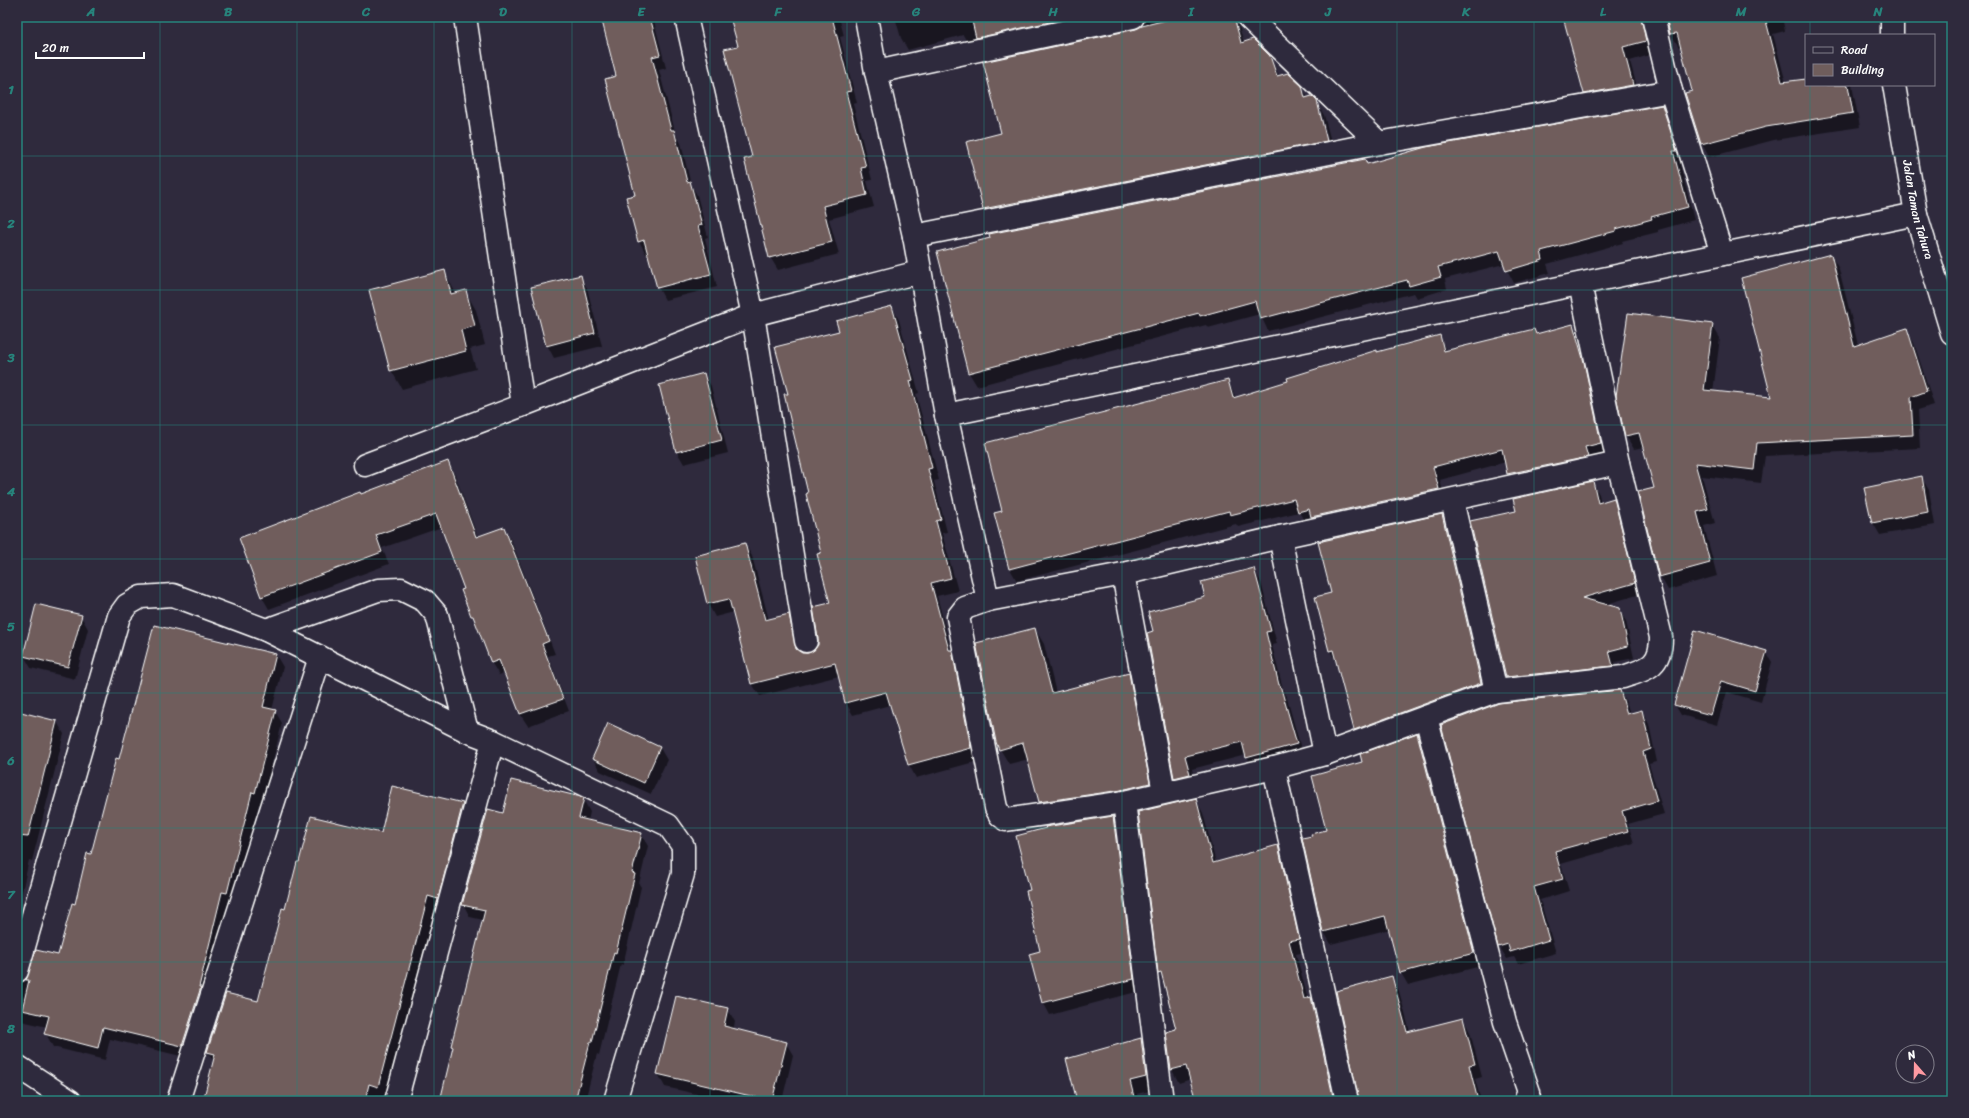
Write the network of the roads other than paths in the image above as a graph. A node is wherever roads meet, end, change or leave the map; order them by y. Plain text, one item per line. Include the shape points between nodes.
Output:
1 (465, 17) edge
2 (686, 17) edge
3 (866, 17) edge
4 (1133, 17) edge
5 (1248, 17) edge
6 (1653, 17) edge
7 (1892, 17) edge
8 (1892, 34) edge
9 (876, 72) junction
10 (1894, 86) edge
11 (1671, 91) junction
12 (1379, 143) junction
13 (1916, 214) junction
14 (914, 236) junction
15 (1722, 254) junction
16 (919, 272) junction
17 (1580, 284) junction
18 (753, 315) junction
19 (1952, 333) edge
20 (523, 405) junction
21 (946, 415) junction
22 (1618, 464) junction
23 (365, 465) dead end
24 (1452, 500) junction
25 (1280, 537) junction
26 (1123, 574) junction
27 (988, 600) junction
28 (266, 630) junction
29 (806, 641) dead end
30 (320, 657) junction
31 (1496, 691) junction
32 (1426, 717) junction
33 (467, 731) junction
34 (493, 741) junction
35 (1325, 754) junction
36 (1274, 768) junction
37 (1164, 792) junction
38 (1124, 802) junction
39 (17, 971) edge
40 (17, 1066) edge
41 (70, 1101) edge
42 (178, 1101) edge
43 (396, 1101) edge
44 (616, 1101) edge
45 (1162, 1101) edge
46 (1347, 1101) edge
47 (1525, 1101) edge

1 - 20 street
2 - 18 street
3 - 9 street
4 - 9 street
5 - 12 street
6 - 11 street
7 - 8 street
9 - 14 street
10 - 13 street, Jalan Taman Tahura
11 - 12 street
11 - 15 street
12 - 14 street
13 - 15 street
13 - 19 street, Jalan Taman Tahura
14 - 16 street
15 - 17 street
16 - 18 street
16 - 21 street
17 - 21 street
17 - 22 street
18 - 20 street
18 - 29 street
20 - 23 street
21 - 27 street
22 - 24 street
22 - 31 street via 1661,637 1661,651 1656,662 1642,671 1623,677
24 - 25 street
24 - 31 street
25 - 26 street
25 - 35 street
26 - 27 street
26 - 37 street
27 - 38 street via 965,608 958,617 996,808 1000,815 1006,820
28 - 30 street
28 - 33 street via 378,590 401,589 425,601 437,615
28 - 39 street via 173,595 142,596 127,605 119,616
30 - 33 street
30 - 42 street
31 - 32 street
32 - 35 street
32 - 47 street via 1505,1022 1528,1092
33 - 34 street
34 - 43 street
34 - 44 street via 668,825 683,846 683,874
35 - 36 street
36 - 37 street
36 - 46 street
37 - 38 street
38 - 45 street
40 - 41 street

